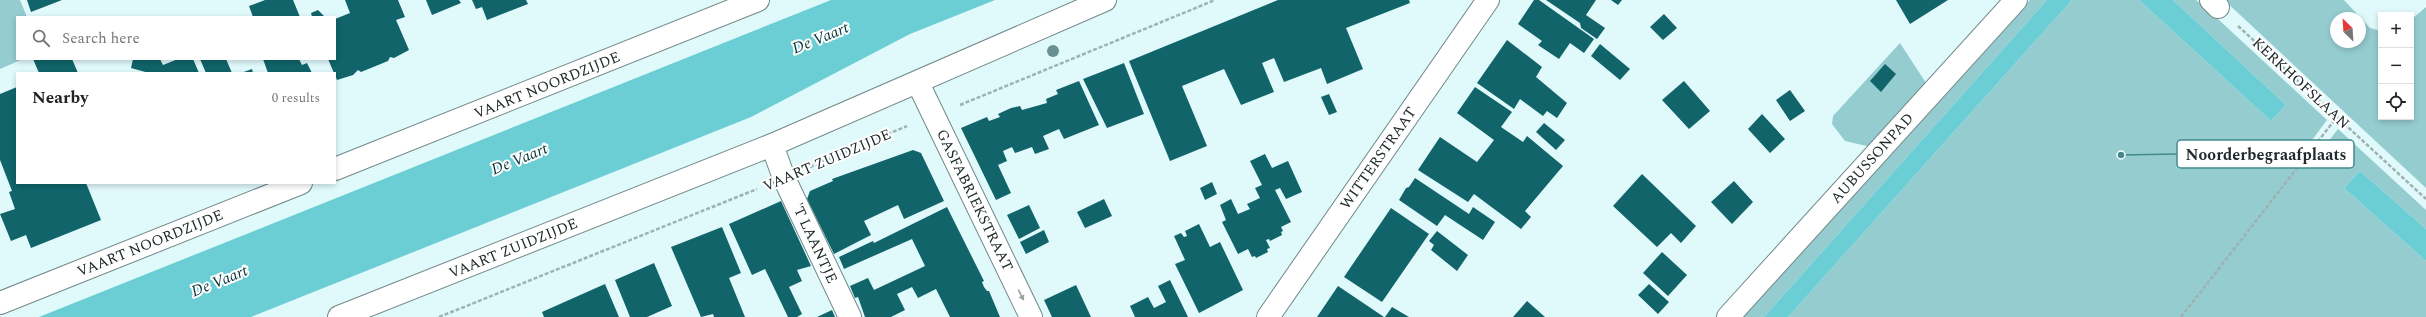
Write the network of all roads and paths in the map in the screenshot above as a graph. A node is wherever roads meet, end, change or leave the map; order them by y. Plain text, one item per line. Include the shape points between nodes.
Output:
1 (758, 0) edge
2 (1105, 0) edge
3 (1215, 0) edge
4 (1488, 0) edge
5 (2016, 0) edge
6 (2215, 4) edge
7 (918, 83) junction
8 (934, 115) junction
9 (2337, 117) junction
10 (772, 145) junction
11 (336, 169) edge
12 (784, 178) junction
13 (298, 184) edge
14 (2426, 199) edge
15 (0, 303) edge
16 (339, 317) edge
17 (439, 317) edge
18 (850, 317) edge
19 (1031, 317) edge
20 (1268, 317) edge
21 (1728, 317) edge
22 (2181, 317) edge

1 - 11 street, VAART NOORDZIJDE
2 - 7 street, VAART ZUIDZIJDE
3 - 8 path, VAART ZUIDZIJDE
4 - 20 street, WITTERSTRAAT
5 - 21 street, AUBUSSONPAD
6 - 9 path, KERKHOFSLAAN
7 - 8 street, GASFABRIEKSTRAAT
7 - 10 street, VAART ZUIDZIJDE
8 - 12 path, VAART ZUIDZIJDE
8 -> 19 street, GASFABRIEKSTRAAT
9 - 14 path, KERKHOFSLAAN
9 - 22 path
10 - 12 street, 'T LAANTJE
10 - 16 street, VAART ZUIDZIJDE
12 - 17 path, VAART ZUIDZIJDE
12 - 18 street, 'T LAANTJE
13 - 15 street, VAART NOORDZIJDE

